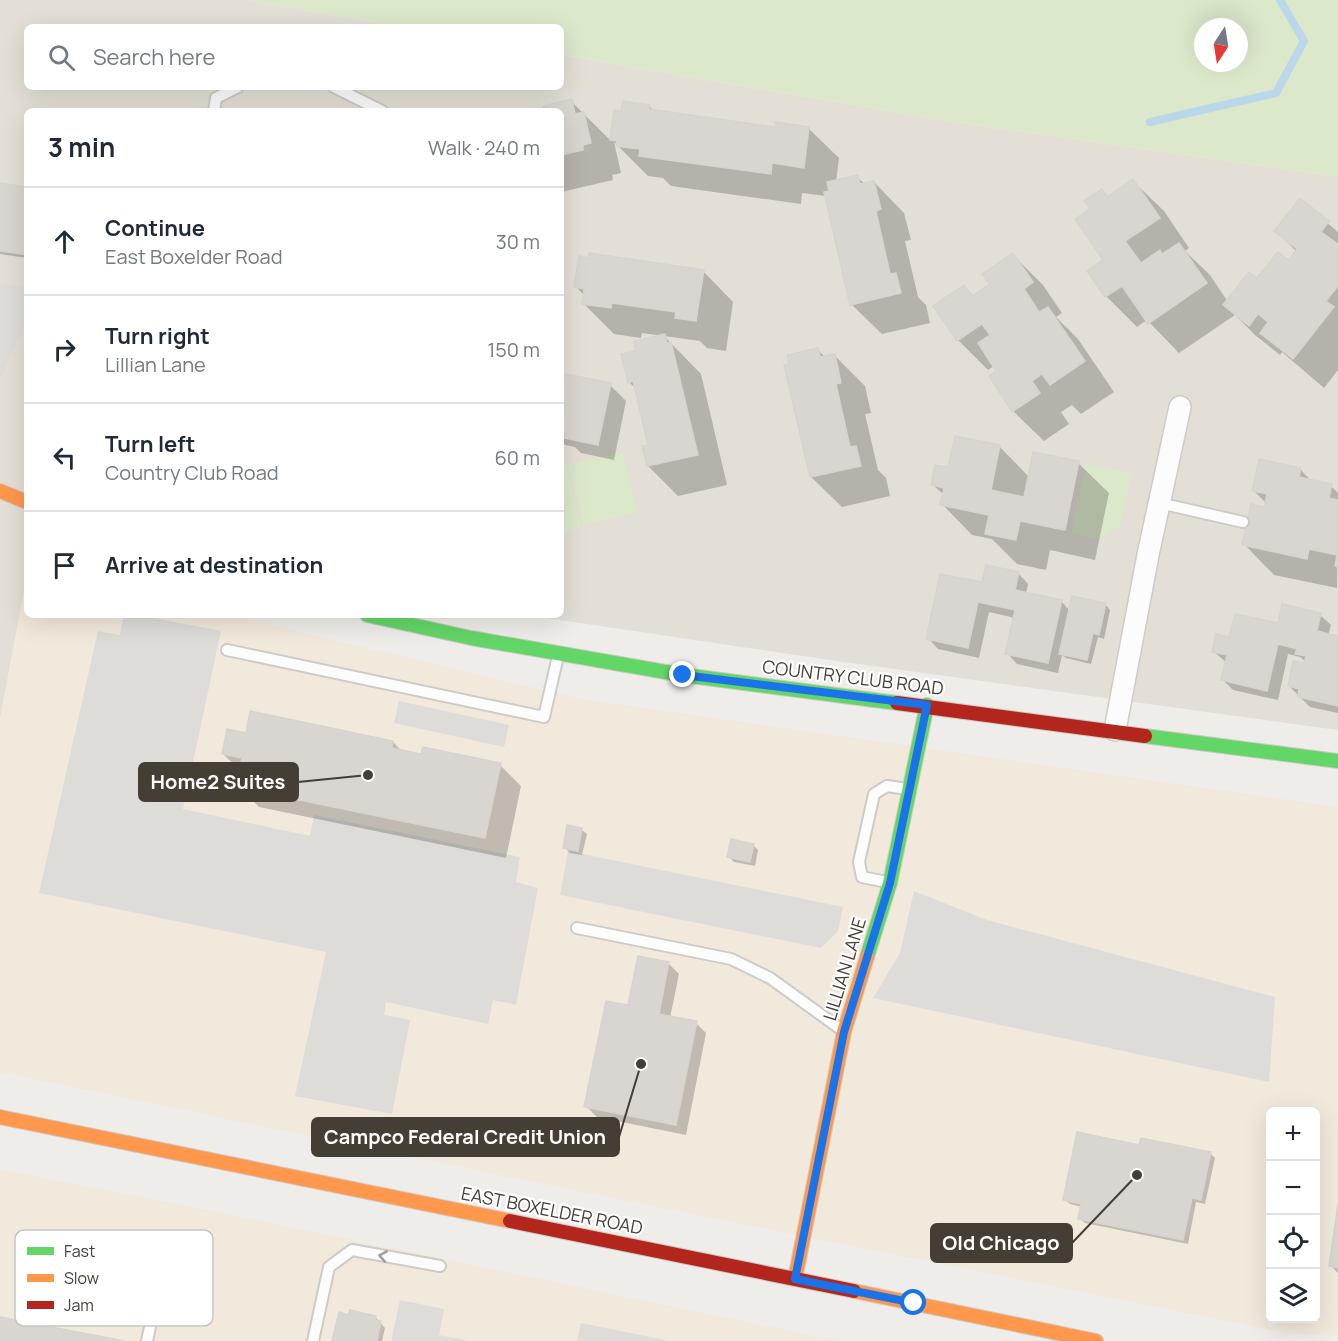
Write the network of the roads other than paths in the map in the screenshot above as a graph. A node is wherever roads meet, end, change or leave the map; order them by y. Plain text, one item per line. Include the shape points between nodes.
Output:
1 (232, 90) edge
2 (340, 90) edge
3 (214, 108) edge
4 (376, 108) edge
5 (1180, 407) dead end
6 (0, 491) edge
7 (24, 501) edge
8 (1159, 503) junction
9 (1243, 522) dead end
10 (381, 618) edge
11 (227, 650) dead end
12 (559, 653) junction
13 (927, 705) junction
14 (1115, 730) junction
15 (1338, 761) edge
16 (909, 789) junction
17 (890, 883) junction
18 (577, 928) dead end
19 (844, 1032) junction
20 (0, 1118) edge
21 (440, 1266) dead end
22 (795, 1279) junction
23 (150, 1326) edge
24 (147, 1341) edge
25 (313, 1341) edge
26 (1096, 1341) edge

1 - 3 lane via 216,98
2 - 4 lane
5 - 8 street
6 - 7 street
8 - 9 lane
8 - 14 street
10 - 12 street, COUNTRY CLUB ROAD
11 - 12 lane via 544,717
12 - 13 street, COUNTRY CLUB ROAD via 683,675
13 - 14 street, COUNTRY CLUB ROAD
13 - 16 street, LILLIAN LANE
14 - 15 street, COUNTRY CLUB ROAD
16 - 17 street, LILLIAN LANE
16 - 17 lane via 887,786 874,794 859,862 862,877
17 - 19 street, LILLIAN LANE
18 - 19 lane via 731,959 770,978
19 - 22 street, LILLIAN LANE
20 - 22 street, EAST BOXELDER ROAD
21 -> 25 lane via 352,1251 329,1267
22 - 26 street, EAST BOXELDER ROAD
23 - 24 lane

